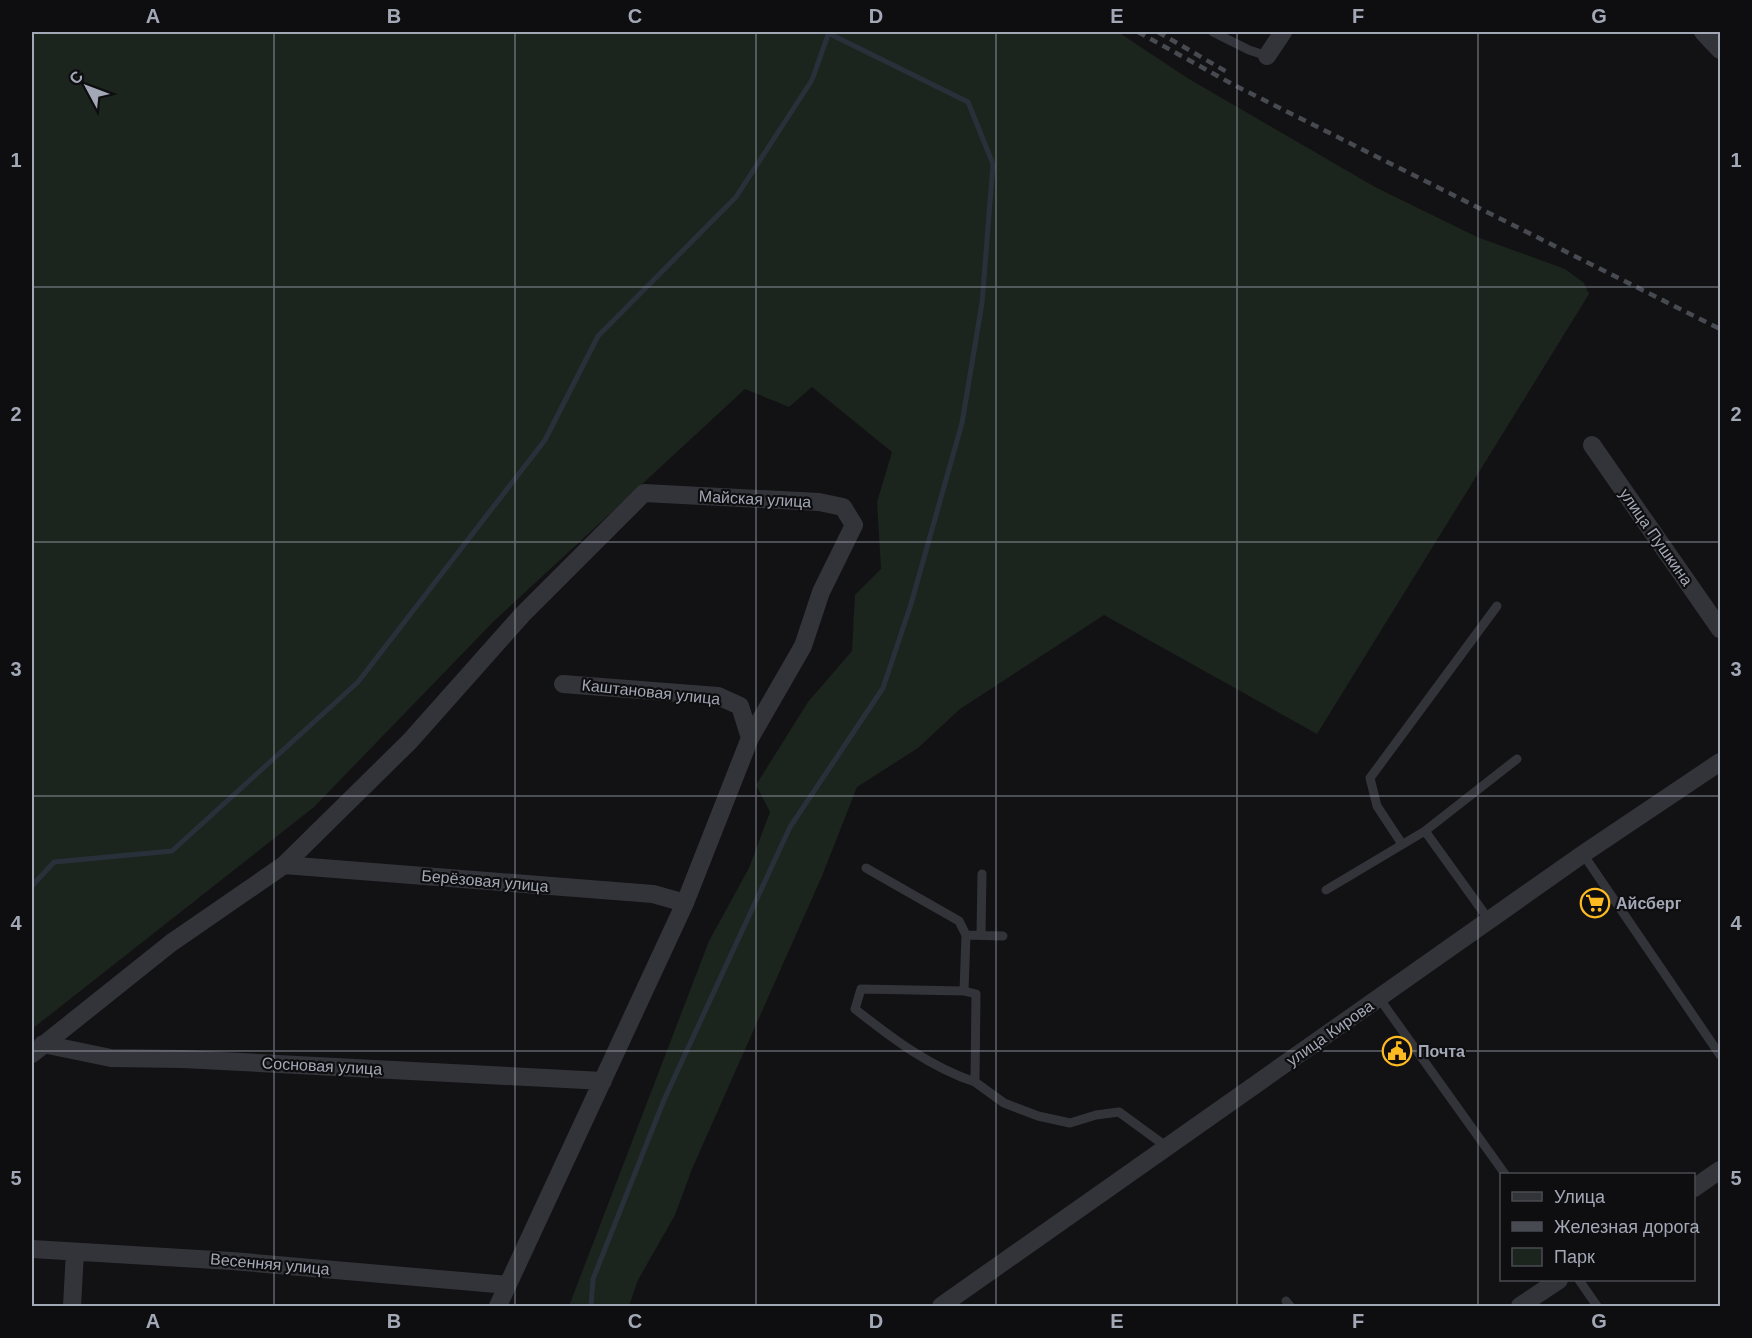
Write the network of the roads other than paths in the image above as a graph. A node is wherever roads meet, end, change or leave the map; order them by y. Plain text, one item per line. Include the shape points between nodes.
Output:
1 (1213, 32) edge
2 (1283, 32) edge
3 (1703, 32) edge
4 (1720, 50) edge
5 (1267, 56) joint
6 (1592, 445) dead end
7 (1497, 606) dead end
8 (1720, 629) edge
9 (563, 684) dead end
10 (750, 738) junction
11 (1517, 759) dead end
12 (1720, 762) edge
13 (1425, 831) junction
14 (1402, 844) junction
15 (1583, 854) junction
16 (284, 865) junction
17 (866, 868) dead end
18 (982, 874) dead end
19 (1326, 890) dead end
20 (684, 903) junction
21 (1490, 920) junction
22 (966, 935) junction
23 (981, 935) junction
24 (1003, 936) dead end
25 (964, 992) junction
26 (1379, 998) junction
27 (37, 1049) edge
28 (1720, 1055) edge
29 (603, 1081) junction
30 (975, 1082) junction
31 (1167, 1148) junction
32 (1720, 1170) edge
33 (1504, 1173) edge
34 (1695, 1187) edge
35 (32, 1249) edge
36 (75, 1252) junction
37 (1558, 1281) edge
38 (1580, 1281) edge
39 (508, 1285) junction
40 (72, 1306) edge
41 (498, 1306) edge
42 (941, 1306) edge
43 (1520, 1306) edge
44 (1597, 1306) edge

1 - 5 lane
2 - 5 street
3 - 4 street
6 - 8 street, улица Пушкина
7 - 14 lane via 1370,778 1377,806
9 - 10 street, Каштановая улица via 718,696 740,705
10 - 16 street, Майская улица via 803,646 821,592 855,525 843,507 819,502 644,493 522,615 410,741
10 - 20 street
11 - 13 lane
12 - 15 street, улица Кирова
13 - 14 lane
13 - 21 lane
14 - 19 lane
15 - 21 street, улица Кирова
15 - 28 lane
16 - 20 street, Берёзовая улица via 653,894
16 - 27 street via 171,944
17 - 22 lane via 959,921
18 - 23 lane
20 - 29 street
21 - 26 street, улица Кирова
22 - 23 lane
22 - 25 lane
23 - 24 lane
25 - 30 lane via 976,994
25 - 30 lane via 861,989 855,1009 929,1063
26 - 31 street, улица Кирова
26 - 33 lane
27 - 29 street, Сосновая улица via 111,1058
29 - 39 street
30 - 31 lane via 1004,1103 1070,1123 1119,1112
31 - 42 street, улица Кирова
32 - 34 street
35 - 36 street, Весенняя улица
36 - 39 street, Весенняя улица
36 - 40 street
37 - 43 street
38 - 44 lane
39 - 41 street

